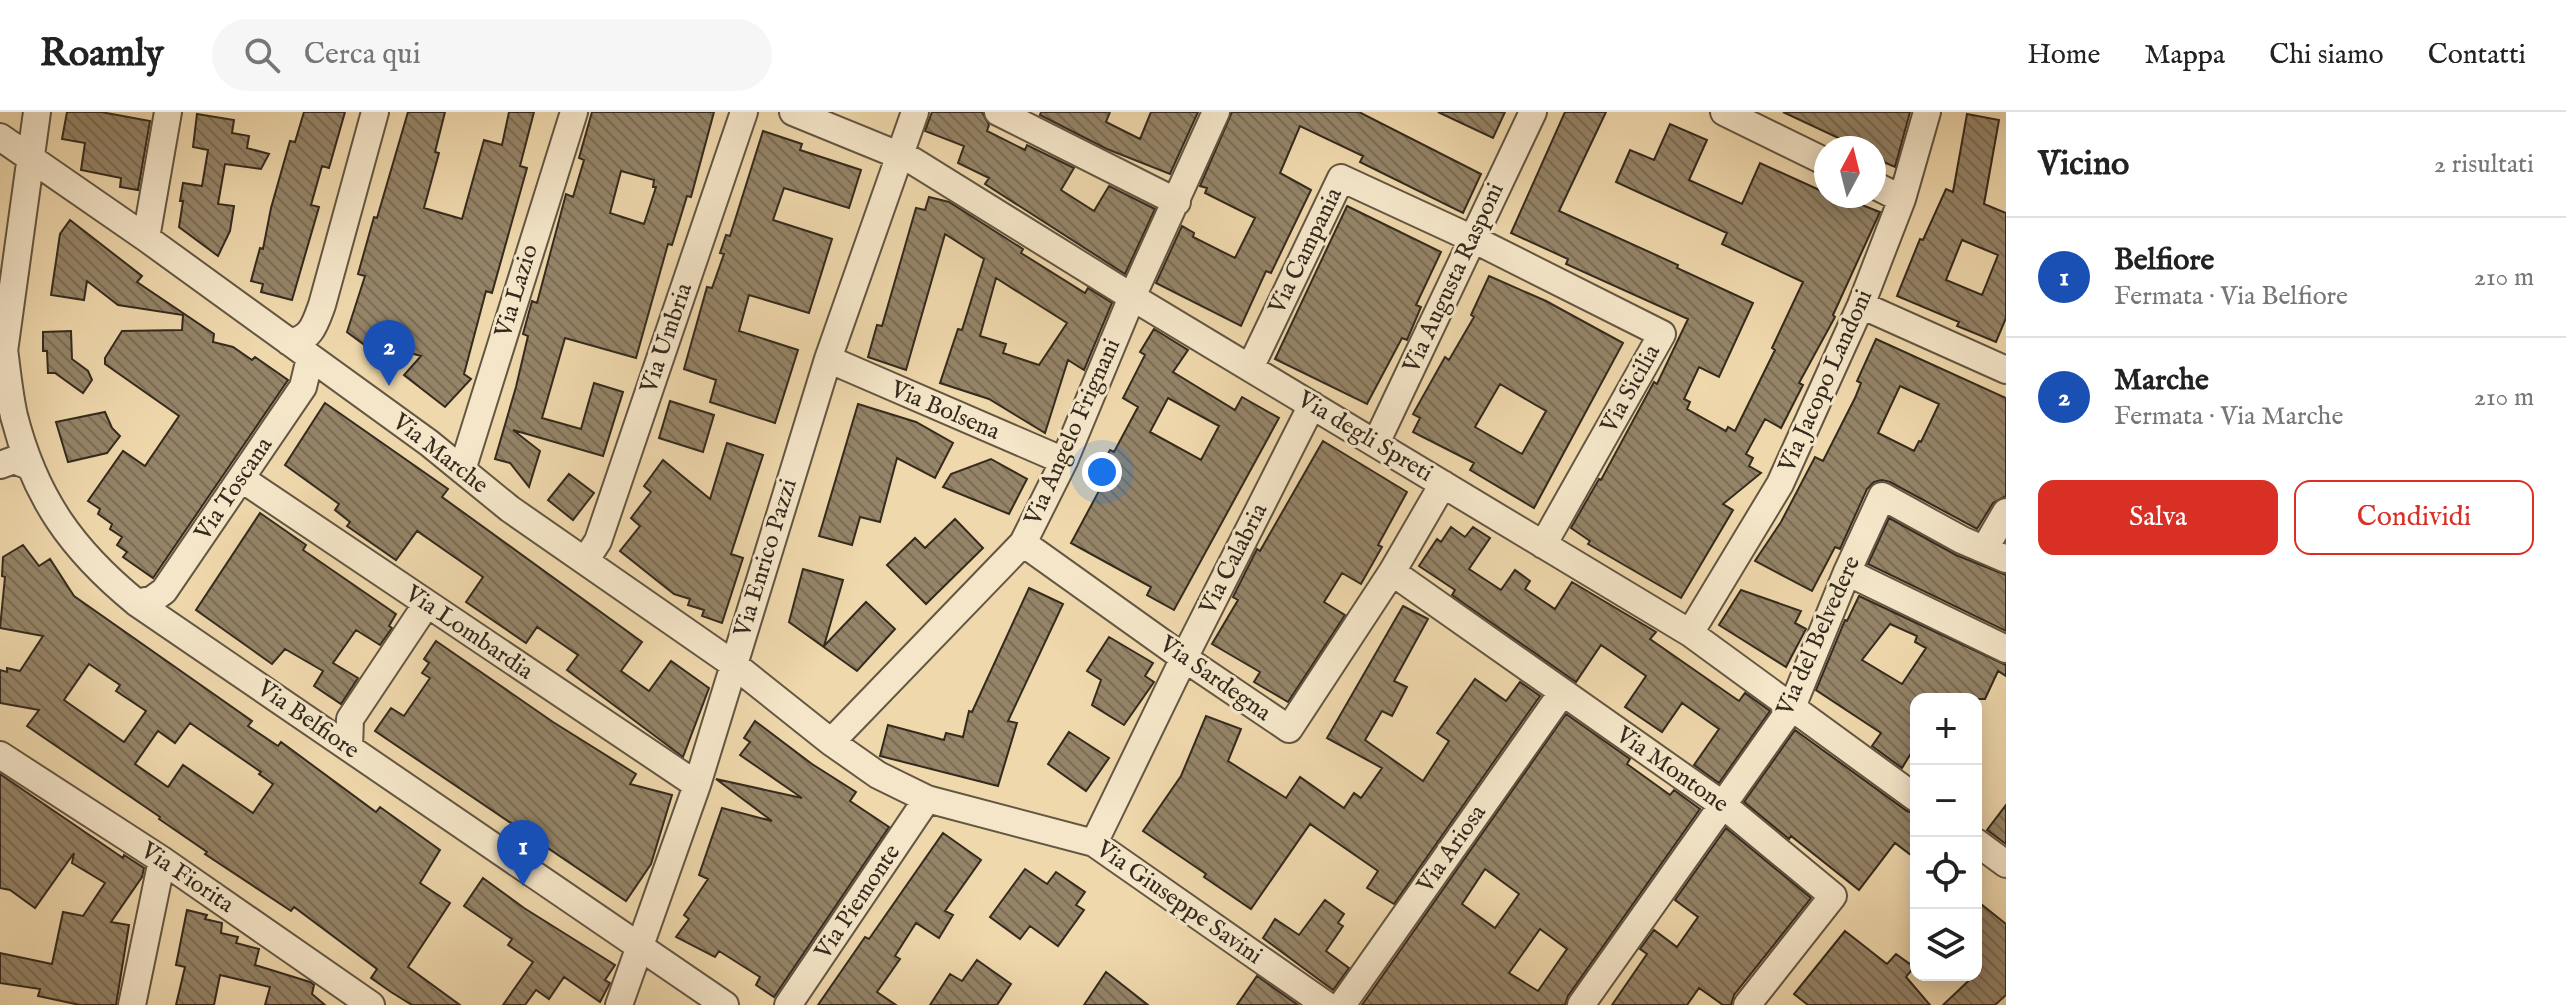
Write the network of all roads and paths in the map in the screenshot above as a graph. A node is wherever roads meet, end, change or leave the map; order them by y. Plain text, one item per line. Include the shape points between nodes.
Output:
1 (37, 112) edge
2 (168, 112) edge
3 (375, 112) edge
4 (574, 112) edge
5 (744, 112) edge
6 (793, 112) edge
7 (915, 112) edge
8 (998, 112) edge
9 (1216, 112) edge
10 (1533, 112) edge
11 (1724, 112) edge
12 (1927, 112) edge
13 (0, 137) edge
14 (899, 153) junction
15 (1814, 156) edge
16 (30, 158) junction
17 (1886, 191) edge
18 (1902, 199) junction
19 (1177, 202) junction
20 (146, 238) junction
21 (1473, 239) junction
22 (1132, 297) junction
23 (1861, 305) junction
24 (289, 342) junction
25 (4, 349) junction
26 (310, 358) junction
27 (828, 359) junction
28 (1250, 368) junction
29 (2006, 370) edge
30 (0, 378) edge
31 (1312, 405) junction
32 (1376, 443) junction
33 (1064, 461) junction
34 (0, 465) edge
35 (31, 467) junction
36 (462, 470) junction
37 (242, 479) junction
38 (1443, 484) junction
39 (2006, 512) edge
40 (1023, 543) junction
41 (1543, 545) junction
42 (1995, 554) edge
43 (585, 561) junction
44 (1392, 572) junction
45 (1847, 572) junction
46 (137, 603) junction
47 (426, 605) junction
48 (1690, 633) junction
49 (2006, 649) edge
50 (1184, 658) junction
51 (733, 664) junction
52 (1562, 693) junction
53 (1792, 707) junction
54 (831, 742) junction
55 (349, 748) junction
56 (0, 755) edge
57 (697, 785) junction
58 (1910, 794) edge
59 (927, 799) junction
60 (1723, 805) junction
61 (1094, 843) junction
62 (1982, 846) edge
63 (162, 860) junction
64 (2006, 864) edge
65 (639, 948) junction
66 (367, 1003) edge
67 (132, 1005) edge
68 (619, 1005) edge
69 (725, 1005) edge
70 (788, 1005) edge
71 (1326, 1005) edge
72 (1342, 1005) edge
73 (1581, 1005) edge
74 (1747, 1005) edge

1 - 16 street
2 - 20 street
3 - 24 street via 313,330 300,341
4 - 36 street, Via Lazio
5 - 43 street, Via Umbria via 598,541
6 - 14 street, Via degli Spreti
7 - 14 street, Via Enrico Pazzi
8 - 19 street
9 - 19 street, Via Angelo Frignani
10 - 21 street, Via Augusta Rasponi
11 - 15 street
12 - 18 street, Via Jacopo Landoni
13 - 16 street, Via Marche
14 - 22 street, Via degli Spreti
14 - 27 street, Via Enrico Pazzi
16 - 20 street, Via Marche
16 - 25 street
17 - 18 street
18 - 23 street, Via Jacopo Landoni
19 - 22 street, Via Angelo Frignani
20 - 24 street, Via Marche
21 - 28 street, Via Campania via 1341,178
21 - 32 street, Via Augusta Rasponi
21 - 41 street, Via Sicilia via 1662,334
22 - 28 street, Via degli Spreti
22 - 33 street, Via Angelo Frignani
23 - 29 street
23 - 48 street, Via Jacopo Landoni via 1780,484
24 - 26 street, Via Marche
25 - 30 street
25 - 35 street, Via Belfiore via 14,415
26 - 36 street, Via Marche
26 - 37 street, Via Toscana via 303,387
27 - 33 street, Via Bolsena
27 - 51 street, Via Enrico Pazzi
28 - 31 street, Via degli Spreti
31 - 32 street, Via degli Spreti
31 - 50 street, Via Calabria
32 - 38 street, Via degli Spreti
33 - 40 street, Via Angelo Frignani
34 - 35 street via 14,460
35 - 46 street, Via Belfiore via 61,527 100,573
36 - 43 street, Via Marche
37 - 46 street, Via Toscana via 164,591
37 - 47 street, Via Lombardia
38 - 41 street, Via degli Spreti
38 - 44 street, Via Sardegna
39 - 42 street
40 - 50 street, Via Sardegna
40 - 54 street, Via Angelo Frignani
41 - 48 street, Via degli Spreti
42 - 45 street, Via del Belvedere via 1882,496
43 - 51 street, Via Marche
44 - 50 street, Via Sardegna via 1289,729
44 - 52 street, Via Montone
45 - 49 street
45 - 53 street, Via del Belvedere
46 - 55 street, Via Belfiore
47 - 55 street via 350,719
47 - 57 street, Via Lombardia
48 - 53 street, Via degli Spreti
50 - 61 street, Via Calabria
51 - 54 street, Via Giuseppe Savini
51 - 57 street, Via Enrico Pazzi
52 - 60 street, Via Montone
52 - 72 street, Via Ariosa
53 - 58 street, Via degli Spreti
53 - 60 street, Via del Belvedere
54 - 59 street, Via Giuseppe Savini via 878,775
55 - 65 street, Via Belfiore
56 - 63 street, Via Fiorita
57 - 65 street, Via Enrico Pazzi
59 - 61 street, Via Giuseppe Savini
59 - 70 street, Via Piemonte
60 - 73 street, Via del Belvedere
60 - 74 street, Via Montone via 1833,896
61 - 71 street, Via Giuseppe Savini
62 - 64 street
63 - 66 street, Via Fiorita
63 - 67 street
65 - 68 street, Via Enrico Pazzi
65 - 69 street, Via Belfiore

